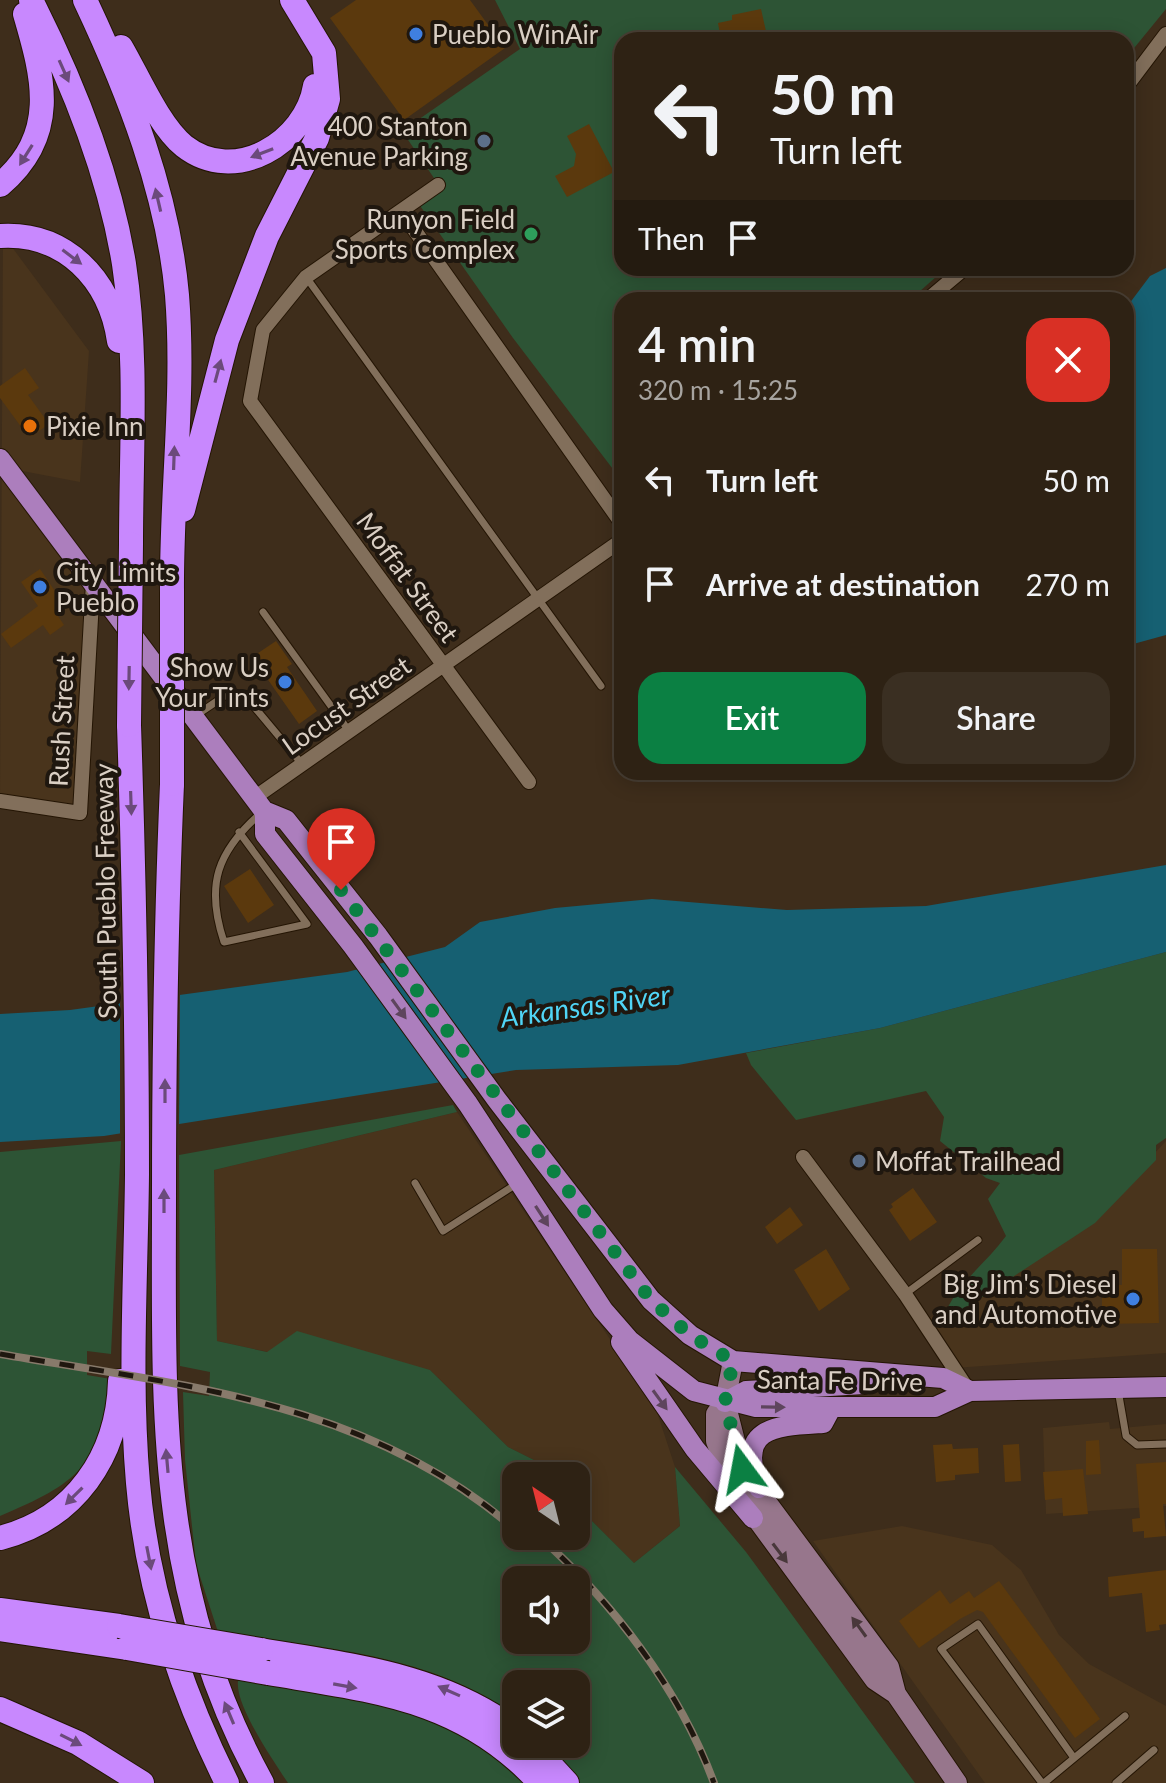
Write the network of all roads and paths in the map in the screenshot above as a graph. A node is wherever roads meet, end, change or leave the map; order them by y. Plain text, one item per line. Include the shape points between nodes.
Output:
1 (21, 0) edge
2 (31, 0) edge
3 (85, 0) edge
4 (93, 0) edge
5 (272, 0) edge
6 (292, 0) edge
7 (1166, 34) edge
8 (1134, 76) edge
9 (0, 185) edge
10 (438, 185) dead end
11 (401, 211) junction
12 (0, 236) edge
13 (956, 276) edge
14 (306, 277) junction
15 (936, 292) edge
16 (2, 464) edge
17 (131, 499) junction
18 (614, 513) edge
19 (614, 546) edge
20 (172, 555) junction
21 (93, 583) junction
22 (539, 599) junction
23 (263, 612) dead end
24 (443, 666) junction
25 (601, 686) dead end
26 (194, 717) junction
27 (349, 731) junction
28 (302, 764) junction
29 (529, 782) dead end
30 (0, 801) edge
31 (261, 807) junction
32 (239, 832) junction
33 (803, 1157) dead end
34 (520, 1182) junction
35 (415, 1183) dead end
36 (136, 1238) junction
37 (978, 1240) dead end
38 (905, 1294) junction
39 (603, 1310) junction
40 (733, 1361) junction
41 (907, 1376) junction
42 (1166, 1387) edge
43 (1118, 1388) junction
44 (970, 1391) junction
45 (725, 1402) junction
46 (831, 1408) junction
47 (1166, 1444) edge
48 (759, 1488) junction
49 (753, 1518) junction
50 (0, 1538) edge
51 (0, 1610) edge
52 (0, 1629) edge
53 (123, 1637) junction
54 (265, 1662) junction
55 (896, 1694) junction
56 (0, 1709) edge
57 (1125, 1716) dead end
58 (502, 1722) edge
59 (1154, 1750) dead end
60 (544, 1758) edge
61 (1074, 1758) junction
62 (261, 1781) edge
63 (142, 1783) edge
64 (227, 1783) edge
65 (540, 1783) edge
66 (567, 1783) edge
67 (957, 1783) edge
68 (1043, 1783) edge
69 (1116, 1783) edge

1 -> 9 highway via 42,70 43,106 28,154
2 -> 17 highway, South Pueblo Freeway via 89,135 124,264 132,357
20 -> 3 highway via 177,294 138,128
5 -> 4 highway via 313,62 312,107 276,147 259,156 216,160 191,150 171,132
20 -> 6 highway via 227,340 267,236 317,138 328,99 324,53
7 - 8 street
10 - 11 street
11 - 14 street
11 - 18 street
12 -> 17 highway via 19,234 49,242 74,256 97,279 119,337
13 - 15 street
14 - 22 lane
14 - 24 street, Moffat Street via 263,330 250,401
16 - 21 main road
17 -> 36 highway, South Pueblo Freeway, bridge
19 - 22 street, Locust Street
62 -> 20 highway, bridge via 202,1642 175,1525 164,1405
21 - 26 main road
21 - 30 street, Rush Street via 80,813
22 - 24 street, Locust Street
22 - 25 lane
23 - 27 lane
24 - 27 street, Locust Street
24 - 29 street, Moffat Street
26 - 28 lane via 232,691 251,703
26 - 31 main road
27 - 28 street, Locust Street
28 - 31 street, Locust Street
31 - 32 lane
31 -> 34 main road via 265,834 353,946
31 - 40 main road via 286,820 378,936 651,1300 690,1335
32 - 32 lane via 218,868 213,909 224,942 307,924
33 - 38 street
34 - 35 lane via 443,1231
34 -> 39 main road
36 -> 50 highway via 123,1262 119,1403 104,1456 58,1511
36 -> 64 highway, South Pueblo Freeway via 134,1405 143,1526 170,1644
37 - 38 lane
38 - 44 street
39 - 45 main road, Santa Fe Drive via 630,1341 694,1391
39 -> 49 main road via 695,1449
40 - 41 main road, Santa Fe Drive
40 - 45 street
41 - 44 main road, Santa Fe Drive via 943,1378
41 - 45 main road via 746,1391
42 - 43 main road, Santa Fe Drive
43 - 44 main road, Santa Fe Drive
43 - 47 lane via 1126,1436 1137,1445
44 - 46 main road, Santa Fe Drive via 935,1407
45 -> 46 main road, Santa Fe Drive
45 - 48 street via 742,1469
45 - 49 street via 716,1414 716,1441
46 - 48 main road via 823,1423 785,1424 761,1436 750,1465
55 -> 48 street via 889,1667
49 -> 55 street via 875,1680
51 - 53 highway
52 - 53 highway
53 - 54 highway, bridge
58 -> 54 highway via 461,1696 414,1678
54 -> 65 highway via 431,1706 494,1741
55 - 67 street
56 -> 63 highway via 78,1743
57 - 61 lane
59 - 69 lane
60 - 66 highway
61 - 68 lane
61 - 68 lane via 978,1624 941,1649

